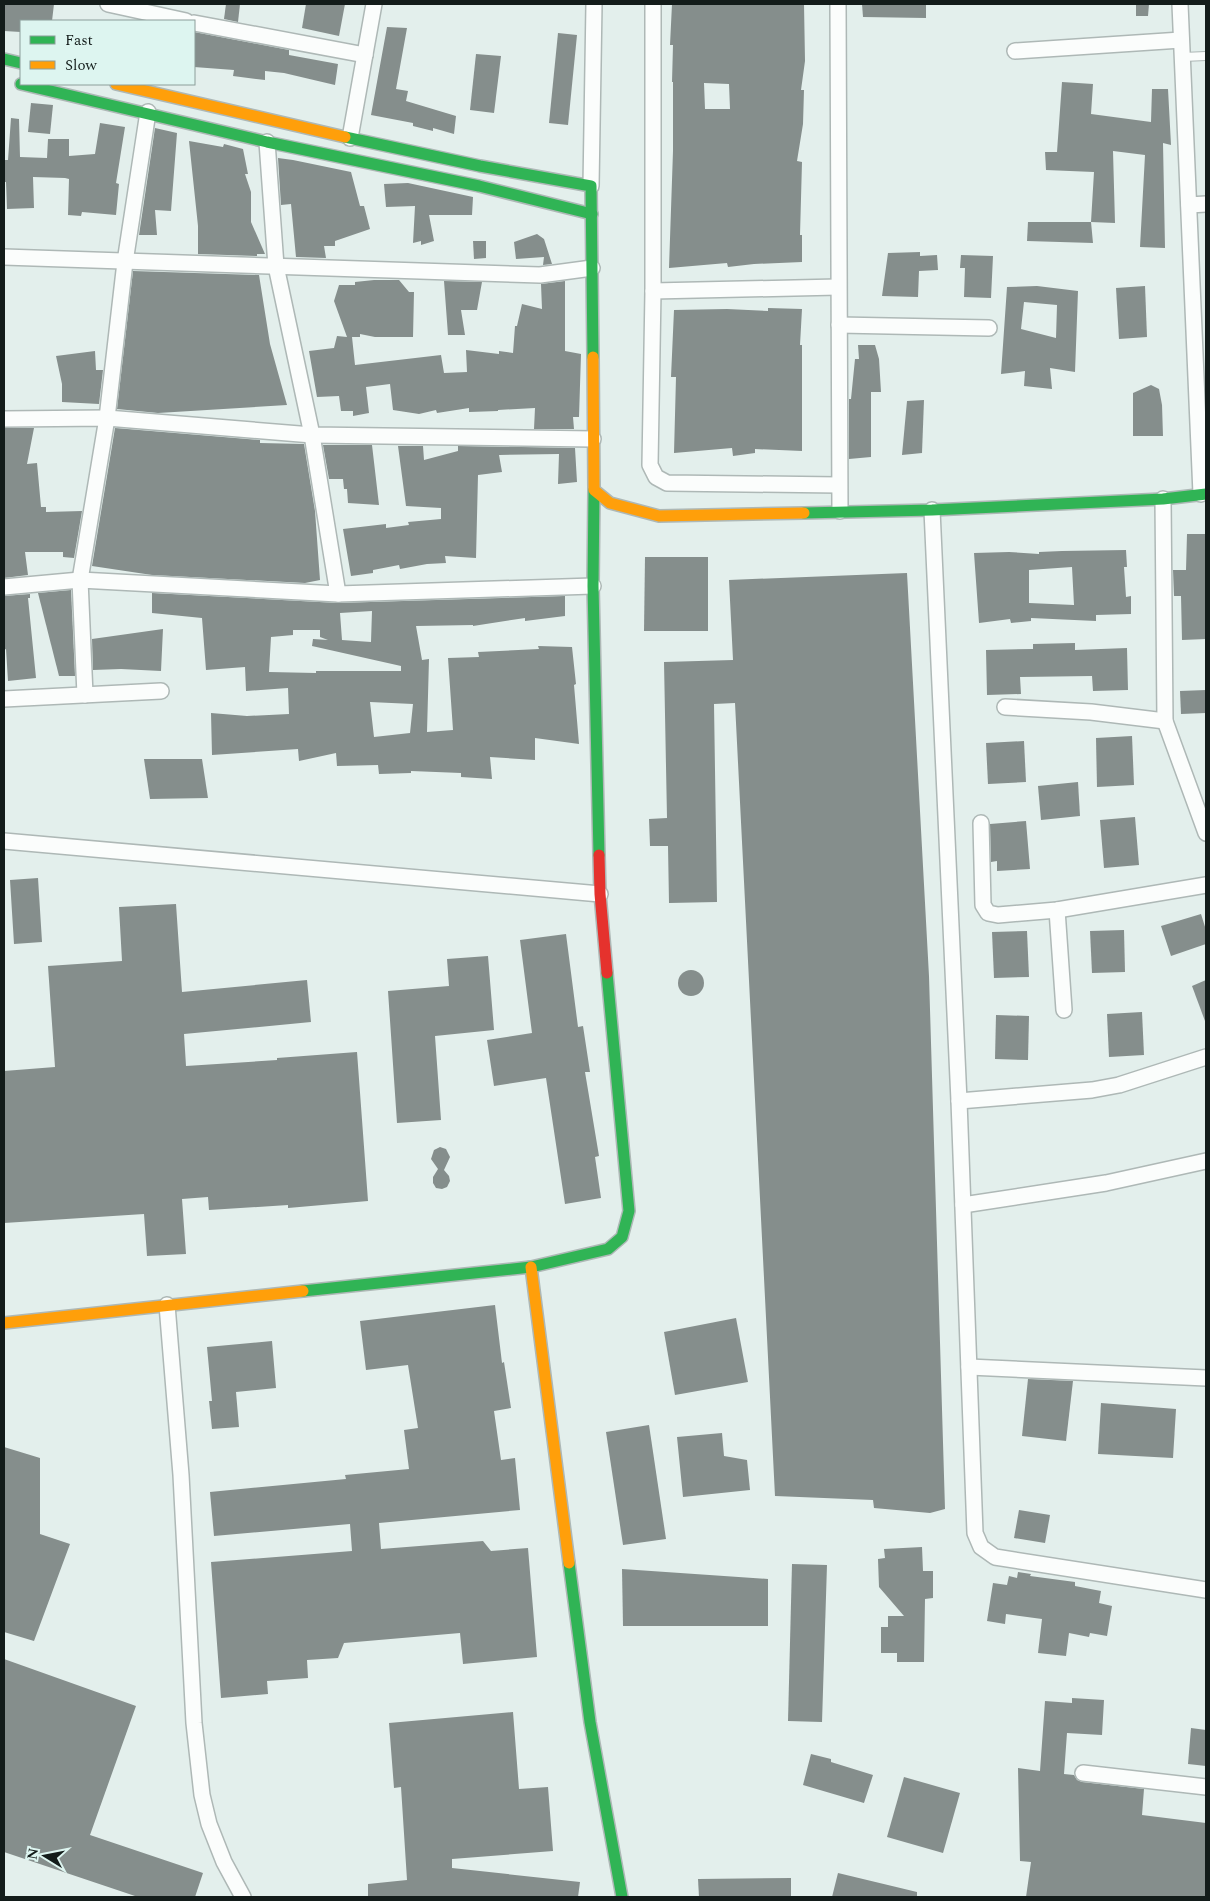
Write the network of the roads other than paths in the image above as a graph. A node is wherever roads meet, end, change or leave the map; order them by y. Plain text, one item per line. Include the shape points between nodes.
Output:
1 (108, 4) edge
2 (374, 4) edge
3 (594, 4) edge
4 (653, 4) edge
5 (838, 4) edge
6 (1180, 4) edge
7 (131, 11) edge
8 (180, 20) edge
9 (195, 23) edge
10 (1181, 40) junction
11 (1015, 51) dead end
12 (366, 55) junction
13 (1206, 56) edge
14 (1183, 57) junction
15 (4, 59) edge
16 (20, 63) edge
17 (27, 85) edge
18 (123, 85) edge
19 (148, 112) junction
20 (350, 138) junction
21 (267, 142) junction
22 (592, 186) junction
23 (1206, 204) edge
24 (1189, 205) junction
25 (592, 214) junction
26 (4, 258) edge
27 (125, 262) junction
28 (276, 266) junction
29 (592, 268) junction
30 (838, 287) junction
31 (653, 290) junction
32 (839, 325) junction
33 (989, 328) dead end
34 (107, 418) junction
35 (4, 419) edge
36 (312, 435) junction
37 (593, 439) junction
38 (839, 485) junction
39 (594, 490) junction
40 (1204, 494) edge
41 (1163, 499) junction
42 (932, 510) junction
43 (840, 511) junction
44 (80, 580) junction
45 (592, 586) junction
46 (4, 587) edge
47 (338, 594) junction
48 (161, 691) dead end
49 (85, 695) junction
50 (4, 699) edge
51 (1005, 707) dead end
52 (1165, 720) junction
53 (981, 823) dead end
54 (1206, 832) edge
55 (4, 841) edge
56 (1206, 885) edge
57 (600, 894) junction
58 (1057, 910) junction
59 (1064, 1010) dead end
60 (1206, 1057) edge
61 (960, 1101) junction
62 (1206, 1161) edge
63 (963, 1205) junction
64 (530, 1267) junction
65 (167, 1305) junction
66 (4, 1323) edge
67 (969, 1367) junction
68 (1206, 1378) edge
69 (1206, 1590) edge
70 (1084, 1773) dead end
71 (1206, 1787) edge
72 (243, 1897) edge
73 (622, 1897) edge

1 - 7 street
2 - 12 street
3 - 22 street
4 - 31 street
5 - 30 street
6 - 10 street
7 - 8 street
9 - 12 street
10 - 11 street
10 - 14 street
12 - 20 street
13 - 14 lane
14 - 24 street
15 - 16 main road
17 - 19 main road
18 - 20 main road
19 - 21 main road
19 - 27 street
20 - 22 main road
21 - 25 main road via 479,186
21 - 28 street
22 - 25 main road
23 - 24 street
24 - 40 street
25 - 29 main road
26 - 27 street
27 - 28 street
27 - 34 street
28 - 29 street via 540,275
28 - 36 street
29 - 37 main road
30 - 31 street
30 - 32 street
31 - 38 street via 650,465 656,477 667,483
32 - 33 street
32 - 38 street
34 - 35 street
34 - 36 street
34 - 44 street
36 - 37 street
36 - 47 street
37 - 39 main road
38 - 43 street
39 - 43 main road via 610,503 659,516
39 - 45 main road
40 - 41 main road
41 - 42 main road
41 - 52 street
42 - 43 main road
42 - 61 street
44 - 46 street
44 - 47 street
44 - 49 street
45 - 47 street
45 - 57 main road
48 - 49 street
49 - 50 street
51 - 52 street
52 - 54 street
53 - 58 street via 983,905 988,913
55 - 57 street
56 - 58 street
57 - 64 main road via 629,1210 622,1237 608,1249
58 - 59 street
60 - 61 street via 1119,1085 1092,1090
61 - 63 street
62 - 63 street via 1106,1182
63 - 67 street
64 - 65 main road
64 - 73 main road via 590,1722
65 - 66 main road
65 - 72 street via 182,1484 194,1723 202,1795 224,1862
67 - 68 street
67 - 69 street via 976,1533 981,1547 994,1557
70 - 71 street

